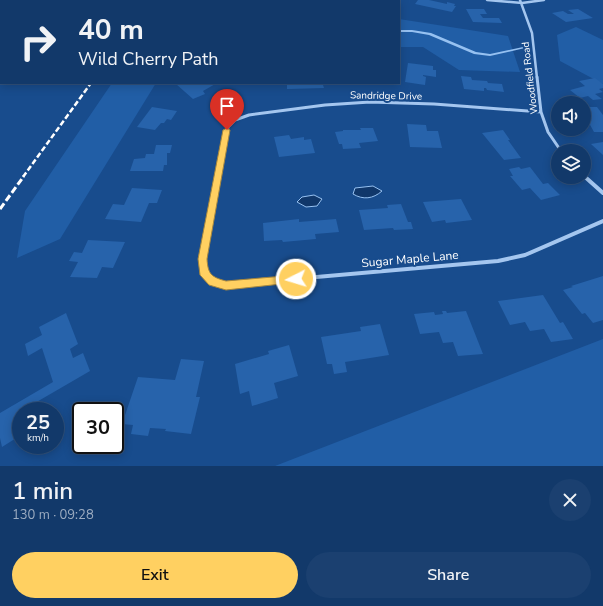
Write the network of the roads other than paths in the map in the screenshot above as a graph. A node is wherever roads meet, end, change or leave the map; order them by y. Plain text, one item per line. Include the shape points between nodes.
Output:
1 (487, 0) edge
2 (544, 0) edge
3 (521, 2) edge
4 (541, 112) junction
5 (556, 144) edge
6 (591, 182) edge
7 (603, 193) edge
8 (603, 221) edge
9 (212, 282) joint

1 - 3 street
2 - 3 street
3 - 4 street, Woodfield Road via 532,33
4 - 5 street, Woodfield Road via 548,132
4 - 9 street, Sandridge Drive via 370,102 249,115 233,121 227,130 202,259 203,272
6 - 7 street
8 - 9 street, Sugar Maple Lane via 525,255 498,261 233,285

